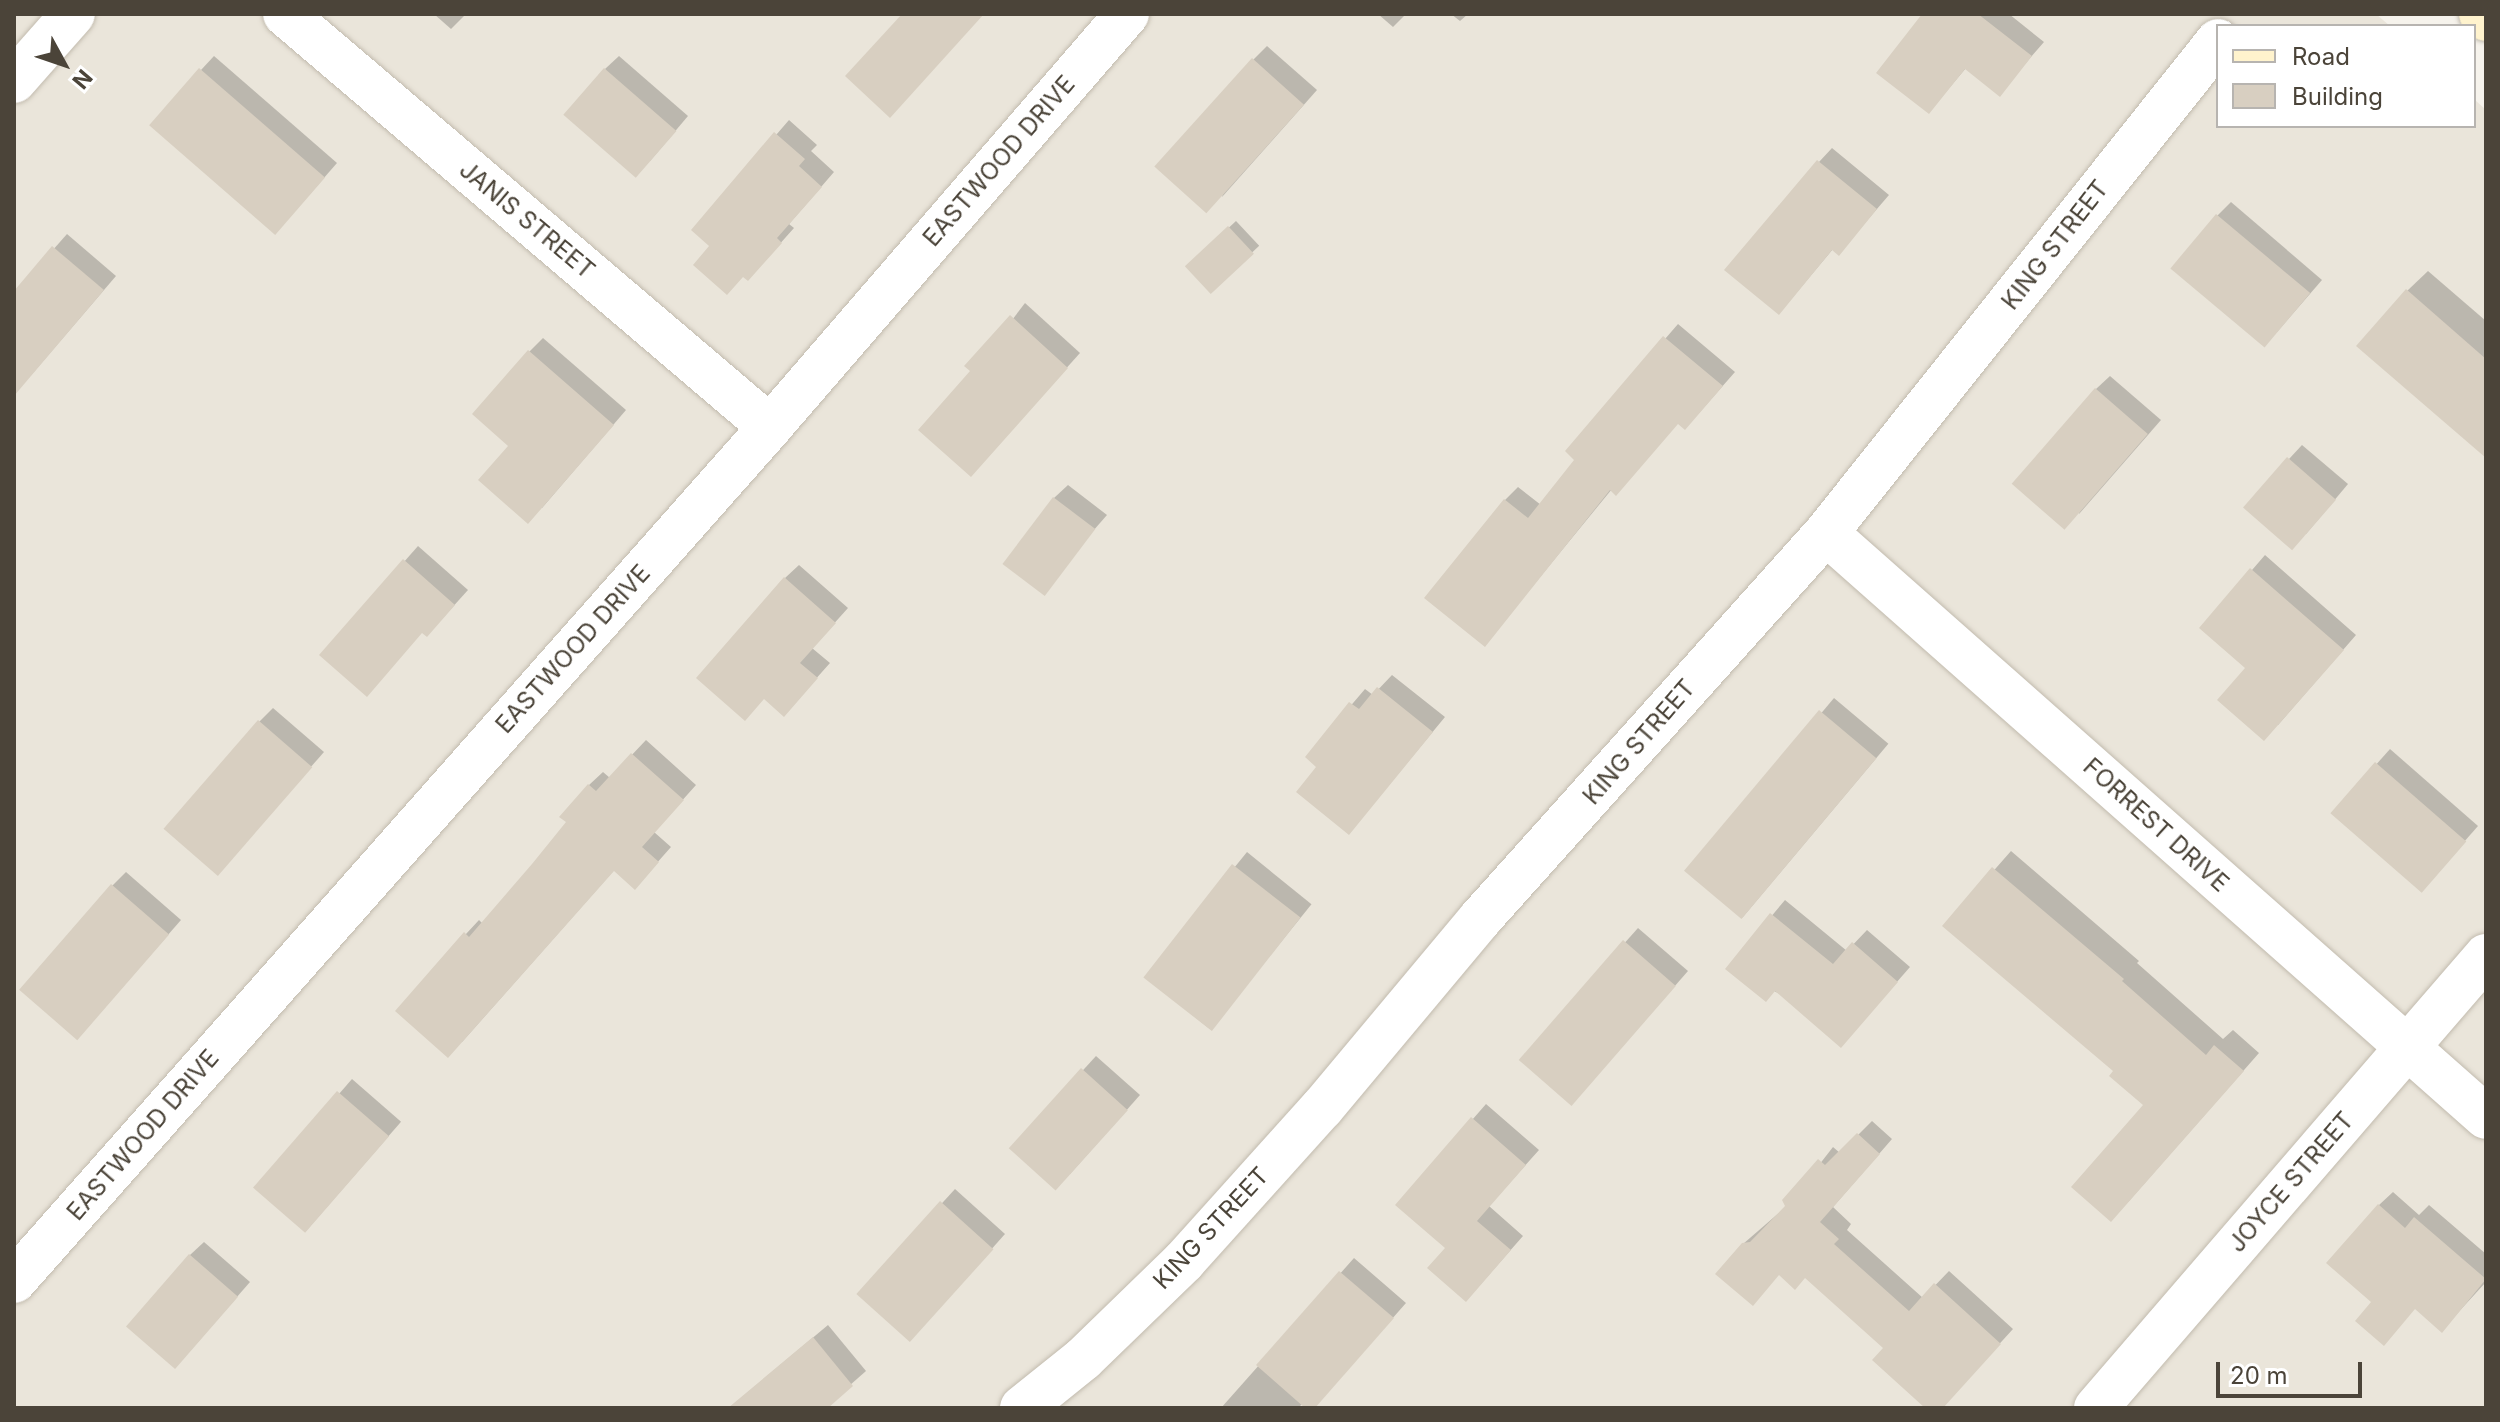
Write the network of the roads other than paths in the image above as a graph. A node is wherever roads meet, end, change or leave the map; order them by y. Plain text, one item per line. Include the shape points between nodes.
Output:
1 (73, 14) edge
2 (285, 14) edge
3 (1127, 14) edge
4 (2481, 14) edge
5 (2486, 19) edge
6 (2216, 44) edge
7 (14, 81) edge
8 (770, 427) junction
9 (1826, 533) junction
10 (2486, 956) edge
11 (2406, 1048) junction
12 (2486, 1117) edge
13 (14, 1281) edge
14 (1022, 1408) edge
15 (2096, 1408) edge

1 - 7 street
2 - 8 street, JANIS STREET
3 - 8 street, EASTWOOD DRIVE
4 - 5 main road
6 - 9 street, KING STREET
8 - 13 street, EASTWOOD DRIVE
9 - 11 street, FORREST DRIVE
9 - 14 street, KING STREET via 1480,919 1322,1108 1184,1261 1083,1359
10 - 11 street, JOYCE STREET
11 - 12 street, FORREST DRIVE
11 - 15 street, JOYCE STREET

